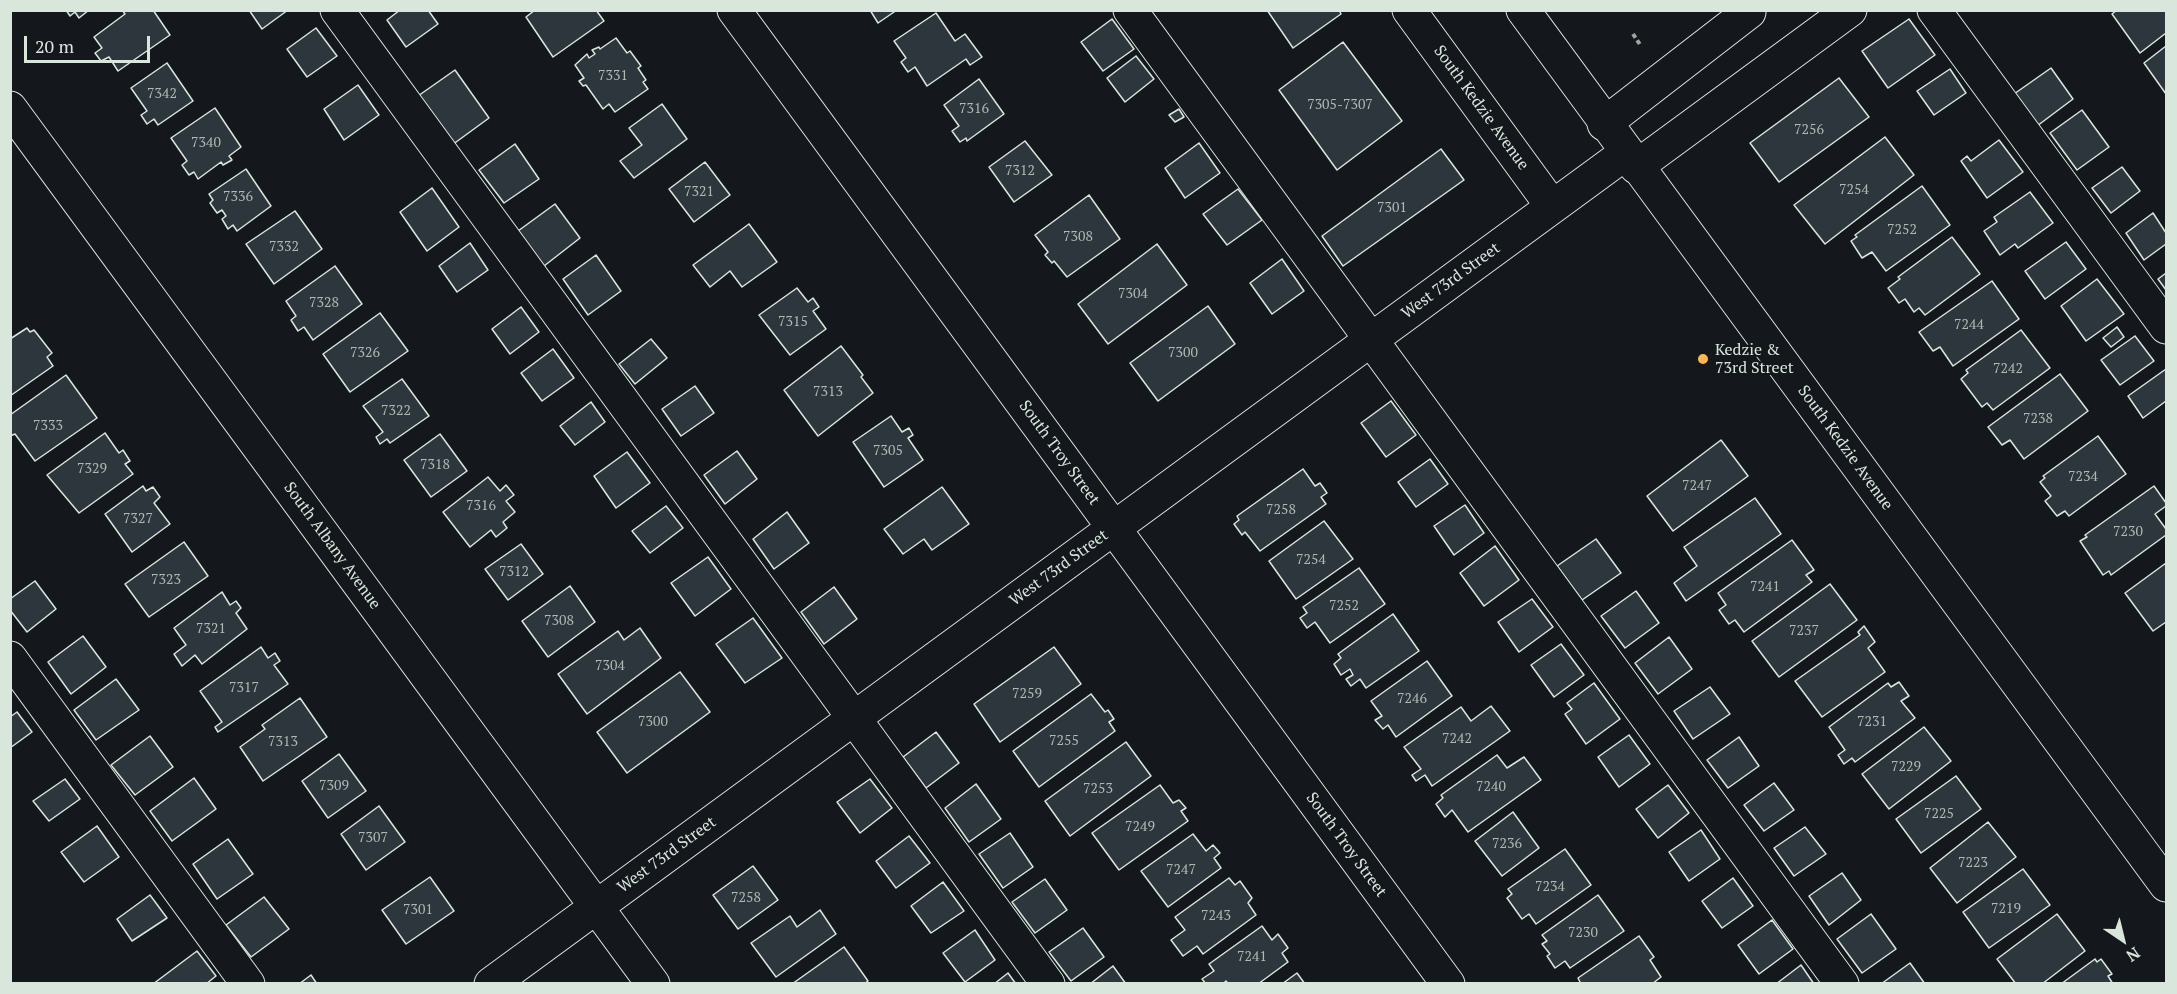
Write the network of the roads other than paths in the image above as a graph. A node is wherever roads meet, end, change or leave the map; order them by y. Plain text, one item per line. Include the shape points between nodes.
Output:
1 (337, 10) edge
2 (734, 10) edge
3 (1130, 10) edge
4 (1409, 10) edge
5 (1523, 10) edge
6 (1748, 10) edge
7 (1850, 10) edge
8 (1934, 10) edge
9 (10, 108) edge
10 (1605, 124) junction
11 (1631, 160) junction
12 (1552, 206) junction
13 (2166, 327) edge
14 (1371, 339) junction
15 (1114, 528) junction
16 (10, 658) edge
17 (854, 718) junction
18 (2166, 885) edge
19 (597, 906) junction
20 (248, 984) edge
21 (491, 984) edge
22 (654, 984) edge
23 (1048, 984) edge
24 (1448, 984) edge
25 (1842, 984) edge

1 - 17 street
2 - 15 street, South Troy Street
3 - 14 street
4 - 12 street, South Kedzie Avenue
5 - 10 street, South Kedzie Avenue
6 - 10 street
7 - 11 street, West 73rd Street
8 - 13 street
9 - 19 street, South Albany Avenue
10 - 11 street, South Kedzie Avenue
11 - 12 street, West 73rd Street
11 - 18 street, South Kedzie Avenue
12 - 14 street, West 73rd Street
14 - 15 street, West 73rd Street
14 - 25 street
15 - 17 street, West 73rd Street
15 - 24 street, South Troy Street
16 - 20 street
17 - 19 street, West 73rd Street
17 - 23 street
19 - 21 street, West 73rd Street
19 - 22 street, South Albany Avenue

